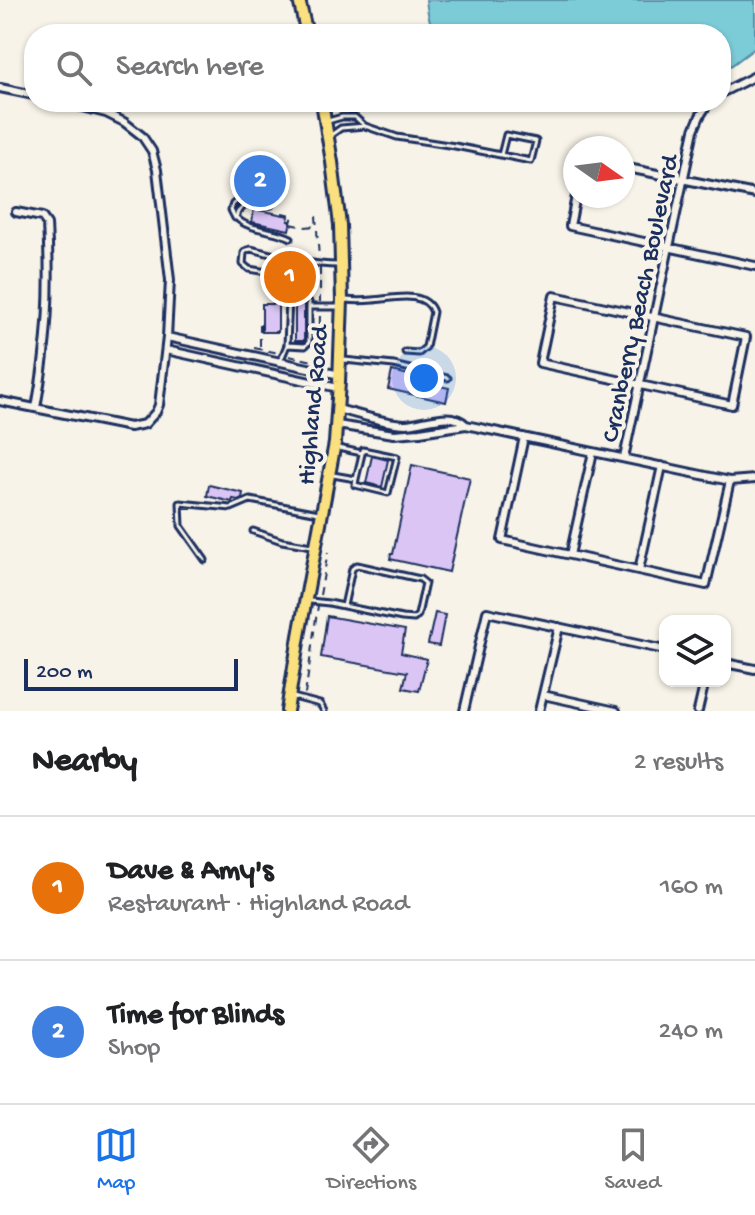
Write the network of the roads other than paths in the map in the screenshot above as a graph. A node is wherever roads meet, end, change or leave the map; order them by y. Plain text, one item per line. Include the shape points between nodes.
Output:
1 (299, 0) edge
2 (305, 24) edge
3 (755, 76) edge
4 (0, 88) edge
5 (731, 88) edge
6 (24, 93) edge
7 (102, 112) edge
8 (324, 112) edge
9 (703, 112) edge
10 (326, 121) junction
11 (365, 126) junction
12 (329, 137) junction
13 (501, 155) junction
14 (635, 169) edge
15 (683, 179) junction
16 (755, 194) edge
17 (248, 203) junction
18 (271, 205) dead end
19 (574, 208) edge
20 (16, 212) dead end
21 (237, 220) junction
22 (291, 238) dead end
23 (669, 247) junction
24 (274, 255) junction
25 (342, 265) junction
26 (755, 266) edge
27 (342, 304) junction
28 (309, 307) junction
29 (654, 316) junction
30 (167, 337) junction
31 (287, 345) junction
32 (166, 350) junction
33 (405, 352) dead end
34 (248, 355) junction
35 (340, 360) junction
36 (279, 362) junction
37 (245, 367) junction
38 (276, 374) junction
39 (340, 375) junction
40 (448, 378) dead end
41 (639, 385) junction
42 (339, 388) junction
43 (0, 401) edge
44 (36, 408) junction
45 (338, 409) junction
46 (337, 425) junction
47 (466, 425) junction
48 (524, 437) junction
49 (334, 447) junction
50 (593, 452) junction
51 (362, 453) junction
52 (624, 458) junction
53 (662, 466) junction
54 (329, 474) junction
55 (356, 479) junction
56 (755, 479) edge
57 (730, 481) junction
58 (322, 513) junction
59 (253, 531) dead end
60 (315, 547) junction
61 (570, 555) junction
62 (205, 560) dead end
63 (639, 570) junction
64 (306, 600) junction
65 (344, 606) junction
66 (559, 627) junction
67 (659, 649) edge
68 (731, 664) edge
69 (755, 669) edge
70 (704, 687) edge
71 (543, 695) junction
72 (289, 697) junction
73 (287, 711) edge
74 (324, 711) edge
75 (464, 711) edge
76 (539, 711) edge
77 (616, 711) edge
78 (698, 711) edge

1 - 2 highway
3 - 5 street
4 - 6 street
7 - 30 street via 142,136 152,151 170,280
8 - 10 highway, Highland Road
9 - 15 street, Cranberry Beach Boulevard
10 - 11 lane via 355,117
10 - 12 highway, Highland Road
11 - 12 lane via 341,128
11 - 13 lane via 397,137
12 - 25 highway, Highland Road
13 - 13 lane via 531,161 536,141 506,135
14 - 15 street
15 - 16 street
15 - 23 street, Cranberry Beach Boulevard
17 - 18 lane
17 - 21 lane
17 - 21 lane via 233,204
19 - 23 street via 570,226
20 - 44 street via 42,217 47,224 48,335
21 - 22 lane
23 - 26 street
23 - 29 street, Cranberry Beach Boulevard
24 - 24 lane via 247,250 243,264 267,272
24 - 25 lane
25 - 27 highway, Highland Road
27 - 28 lane
27 - 33 lane via 405,297 428,303 433,312 426,347 419,353
27 - 35 highway, Highland Road
28 - 31 lane via 309,342
28 - 31 lane via 303,296 289,298
29 - 41 street, Cranberry Beach Boulevard
29 - 41 street via 746,337 732,405
29 - 41 street via 554,296 540,363
30 - 32 street
30 - 34 street
31 - 36 lane
32 - 37 street
32 - 44 street via 159,405 145,424 130,427
34 - 36 street
34 - 37 street
35 - 39 highway, Highland Road
35 - 40 lane
36 - 38 street
36 - 39 street
37 - 38 street
38 - 42 street
39 - 42 highway, Highland Road
41 - 52 street, Cranberry Beach Boulevard
42 - 45 highway, Highland Road
43 - 44 street
45 - 46 highway, Highland Road
45 - 47 street via 405,424 452,417
46 - 47 street via 394,434
46 - 49 highway, Highland Road
47 - 48 street
48 - 50 street
48 - 61 street via 502,540
49 - 51 lane
49 - 54 highway, Highland Road
50 - 52 street
50 - 61 street
51 - 55 lane
51 - 55 lane via 397,457 388,493 355,485
52 - 53 street
53 - 57 street
53 - 63 street
54 - 55 lane
54 - 58 highway, Highland Road
56 - 57 street
57 - 63 street via 706,585
58 - 60 highway, Highland Road
58 - 62 lane via 250,500 231,508 180,503 181,526
59 - 60 lane
60 - 64 highway, Highland Road
61 - 63 street
64 - 65 lane
64 - 72 highway, Highland Road
65 - 65 lane via 414,619 425,583 357,565
66 - 67 street
66 - 71 street
66 - 75 street via 487,612
68 - 69 street
70 - 78 street
71 - 76 street
71 - 77 street
72 - 73 highway, Highland Road
72 - 74 lane via 320,704

